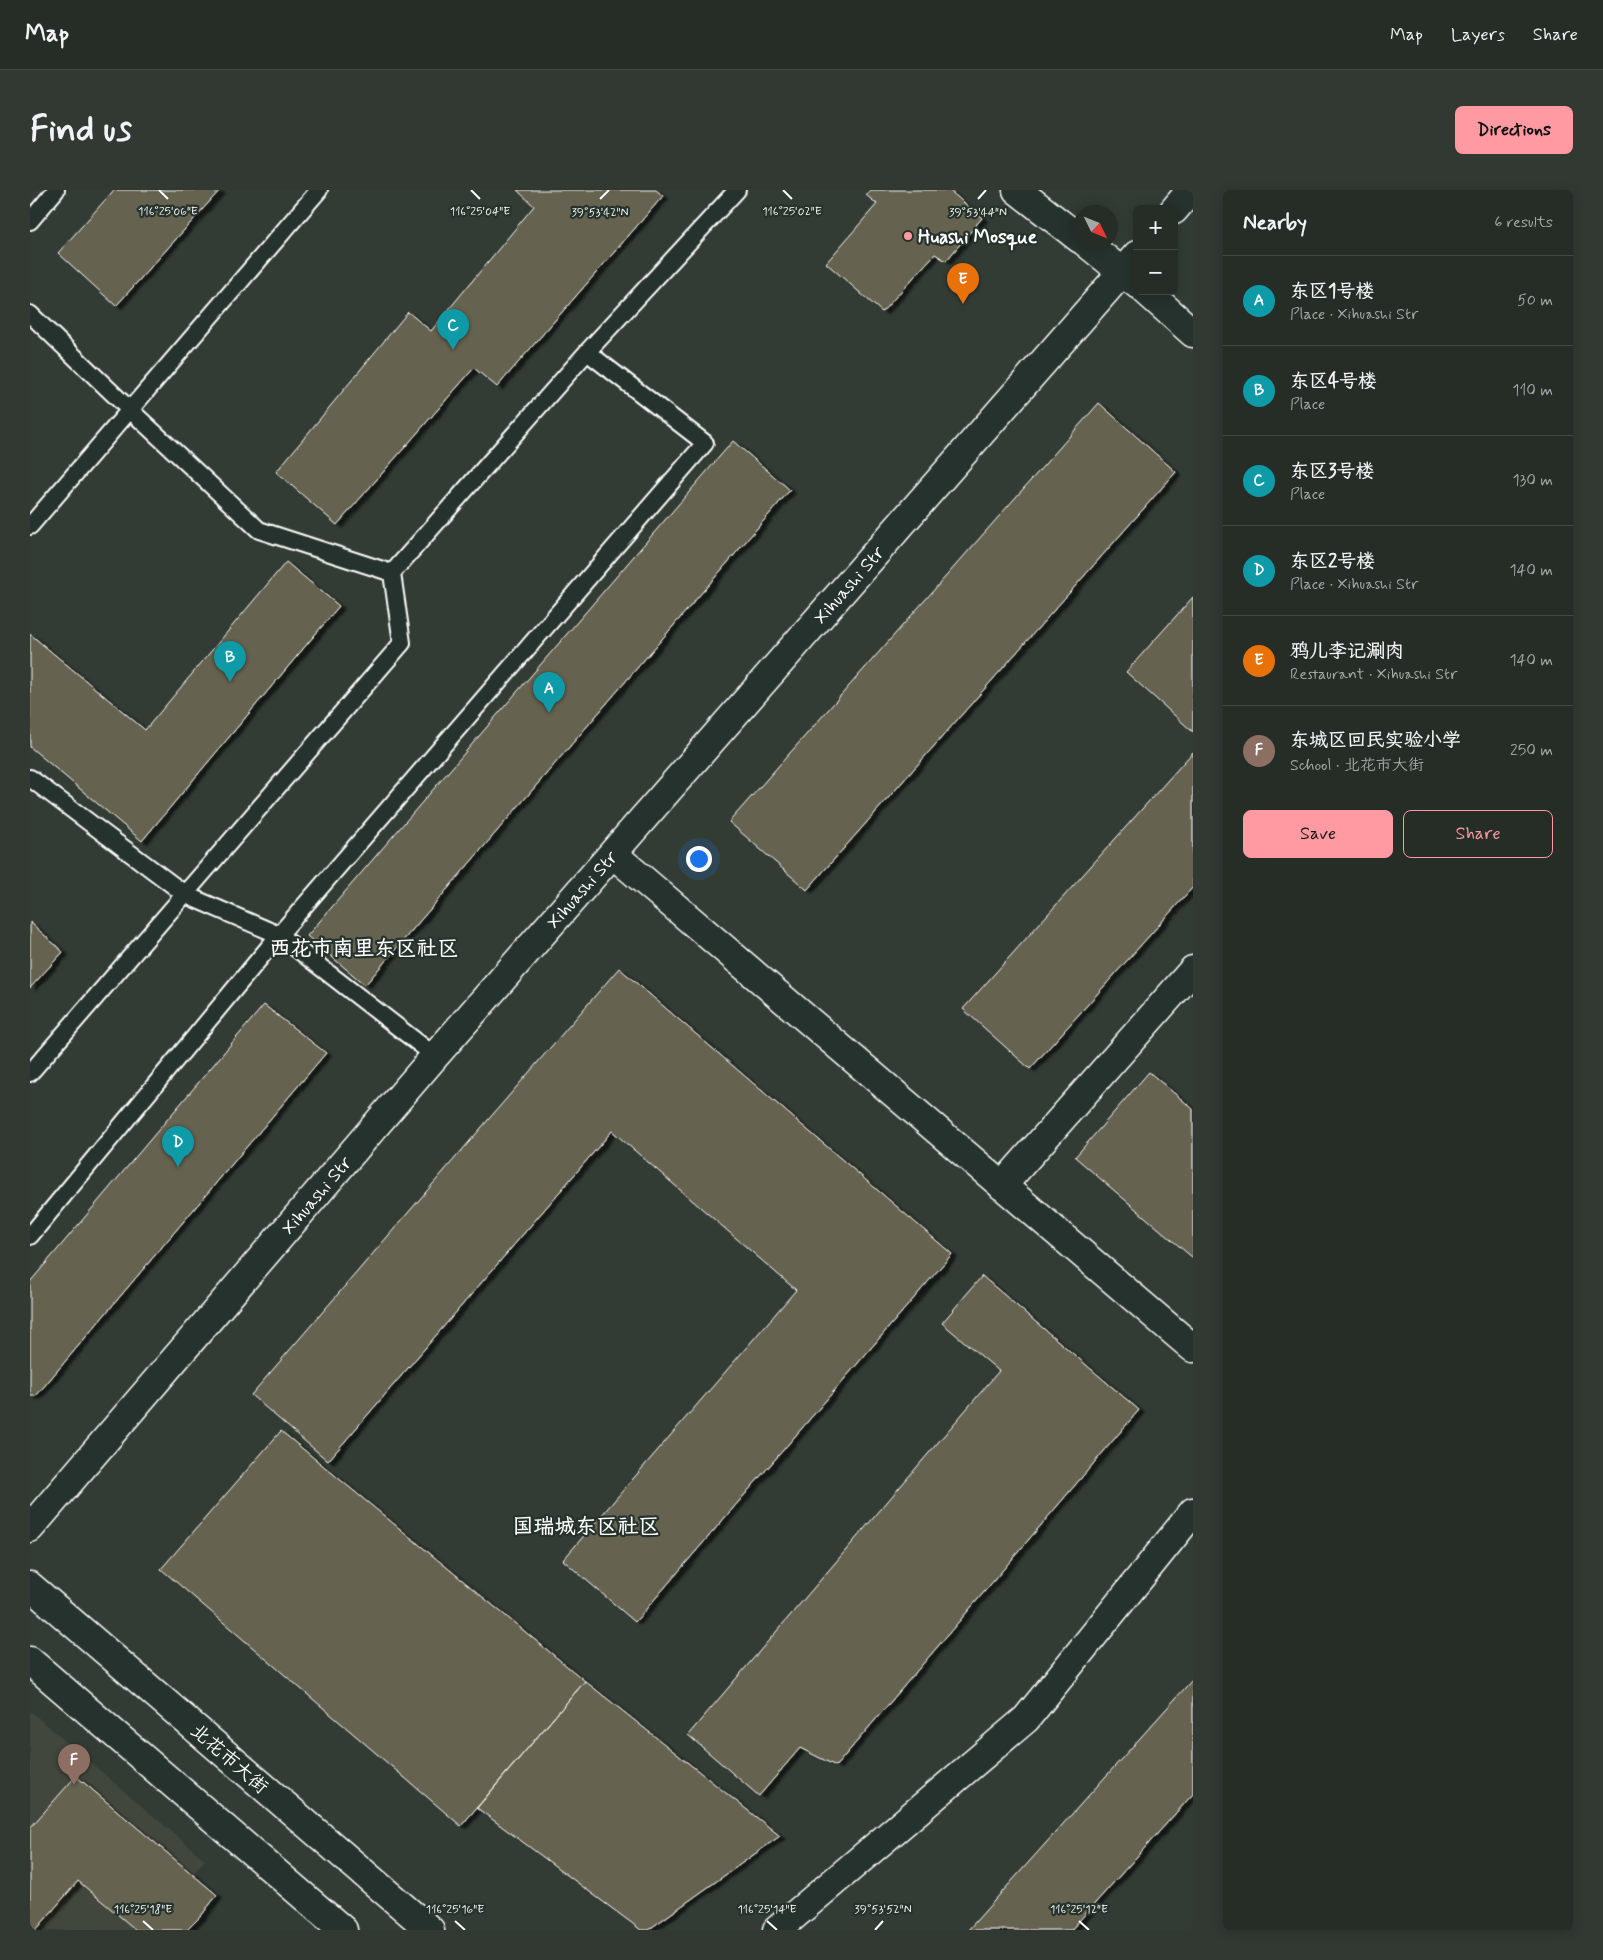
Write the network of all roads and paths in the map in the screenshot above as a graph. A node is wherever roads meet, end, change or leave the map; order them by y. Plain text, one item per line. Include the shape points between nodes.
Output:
1 (56, 190) edge
2 (318, 190) edge
3 (737, 190) edge
4 (1017, 190) edge
5 (1191, 190) edge
6 (1178, 205) edge
7 (30, 221) edge
8 (1073, 234) edge
9 (1098, 250) edge
10 (1132, 270) edge
11 (1150, 295) edge
12 (30, 314) edge
13 (1193, 333) edge
14 (587, 352) junction
15 (129, 409) junction
16 (30, 526) edge
17 (392, 573) junction
18 (30, 778) edge
19 (612, 854) junction
20 (186, 895) junction
21 (279, 935) junction
22 (1193, 970) edge
23 (435, 1056) junction
24 (30, 1073) edge
25 (1002, 1186) junction
26 (30, 1236) edge
27 (1193, 1348) edge
28 (1193, 1512) edge
29 (30, 1528) edge
30 (30, 1586) edge
31 (30, 1661) edge
32 (343, 1930) edge
33 (430, 1930) edge
34 (777, 1930) edge

1 - 7 lane
2 - 15 lane
3 - 14 lane
4 - 8 street
5 - 6 street
9 - 10 street
10 - 19 street, Xihuashi Str
11 - 13 street
12 - 15 lane
14 - 17 lane
14 - 21 lane via 705,443
15 - 16 lane
15 - 17 lane via 259,530
17 - 20 lane via 402,642
18 - 20 lane
19 - 23 street, Xihuashi Str
19 - 25 street
20 - 21 lane
20 - 24 lane
21 - 23 lane
21 - 26 lane
22 - 25 street
23 - 29 street, Xihuashi Str
25 - 27 street
28 - 34 street via 1026,1720
30 - 33 street, 北花市大街
31 - 32 street

